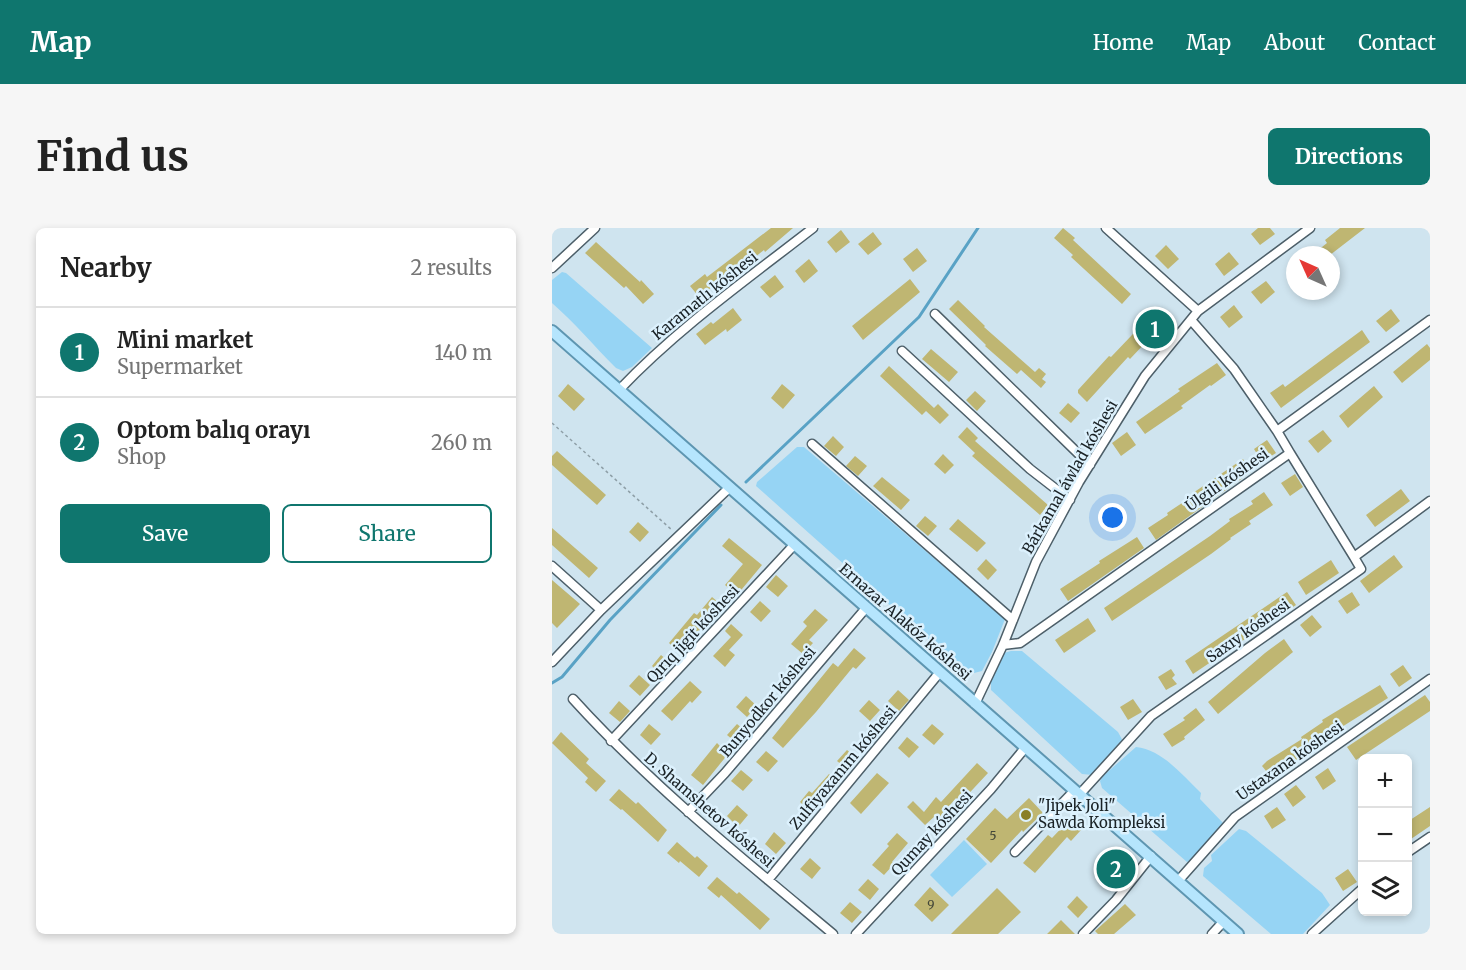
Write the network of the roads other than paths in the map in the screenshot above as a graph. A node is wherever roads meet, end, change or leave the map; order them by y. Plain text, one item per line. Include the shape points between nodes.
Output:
1 (595, 228) edge
2 (813, 228) edge
3 (1106, 228) edge
4 (1310, 228) edge
5 (552, 268) edge
6 (1198, 311) junction
7 (935, 314) dead end
8 (1191, 320) junction
9 (1430, 321) edge
10 (552, 331) edge
11 (902, 351) dead end
12 (619, 390) junction
13 (1277, 431) junction
14 (812, 444) dead end
15 (1290, 453) junction
16 (1090, 465) junction
17 (730, 487) junction
18 (1070, 500) junction
19 (1430, 501) edge
20 (794, 545) junction
21 (1354, 557) junction
22 (552, 566) edge
23 (866, 608) junction
24 (601, 610) junction
25 (1013, 620) junction
26 (1003, 645) junction
27 (552, 662) edge
28 (940, 672) junction
29 (1430, 679) edge
30 (573, 699) dead end
31 (975, 704) junction
32 (611, 741) junction
33 (1025, 748) junction
34 (1077, 793) junction
35 (688, 812) junction
36 (1430, 837) edge
37 (1412, 849) edge
38 (1015, 852) dead end
39 (1151, 856) junction
40 (768, 880) junction
41 (1179, 880) junction
42 (1358, 892) edge
43 (1224, 921) junction
44 (833, 934) edge
45 (856, 934) edge
46 (1083, 934) edge
47 (1212, 934) edge
48 (1238, 934) edge
49 (1312, 934) edge

1 - 5 street
2 - 12 street, Karamatlı kóshesi via 690,324
3 - 6 street
4 - 6 street, Bárkamal áwlad kóshesi
6 - 8 street, Bárkamal áwlad kóshesi
7 - 16 street
8 - 13 street via 1234,369
8 - 16 street, Bárkamal áwlad kóshesi via 1145,376
9 - 13 street, Úlgili kóshesi
10 - 12 main road, Ernazar Alakóz kóshesi
11 - 18 street via 1030,469
12 - 17 main road, Ernazar Alakóz kóshesi
13 - 15 street, Úlgili kóshesi
14 - 25 street
15 - 21 street
15 - 26 street, Úlgili kóshesi via 1020,643
16 - 18 street, Bárkamal áwlad kóshesi
17 - 20 main road, Ernazar Alakóz kóshesi
17 - 24 street
18 - 25 street, Bárkamal áwlad kóshesi via 1036,562
19 - 21 street
20 - 23 main road, Ernazar Alakóz kóshesi
20 - 32 street, Qırıq jigit kóshesi
21 - 34 street, Saxıy kóshesi via 1361,569 1150,716
22 - 24 street
23 - 28 main road, Ernazar Alakóz kóshesi
23 - 35 street, Bunyodkor kóshesi
24 - 27 street
25 - 26 street, Bárkamal áwlad kóshesi
26 - 31 street, Bárkamal áwlad kóshesi
28 - 31 main road, Ernazar Alakóz kóshesi
28 - 40 street, Zulfiyaxanım kóshesi
29 - 41 street, Ustaxana kóshesi via 1235,816
30 - 32 street, D. Shamshetov kóshesi
31 - 33 main road, Ernazar Alakóz kóshesi
32 - 35 street, D. Shamshetov kóshesi
33 - 34 main road, Ernazar Alakóz kóshesi
33 - 45 street, Qumay kóshesi
34 - 38 street, Saxıy kóshesi
34 - 39 main road, Ernazar Alakóz kóshesi
35 - 40 street, D. Shamshetov kóshesi
36 - 37 street
39 - 41 main road, Ernazar Alakóz kóshesi
39 - 46 street
40 - 44 street, D. Shamshetov kóshesi
41 - 43 main road, Ernazar Alakóz kóshesi
42 - 49 street
43 - 47 street
43 - 48 main road, Ernazar Alakóz kóshesi

